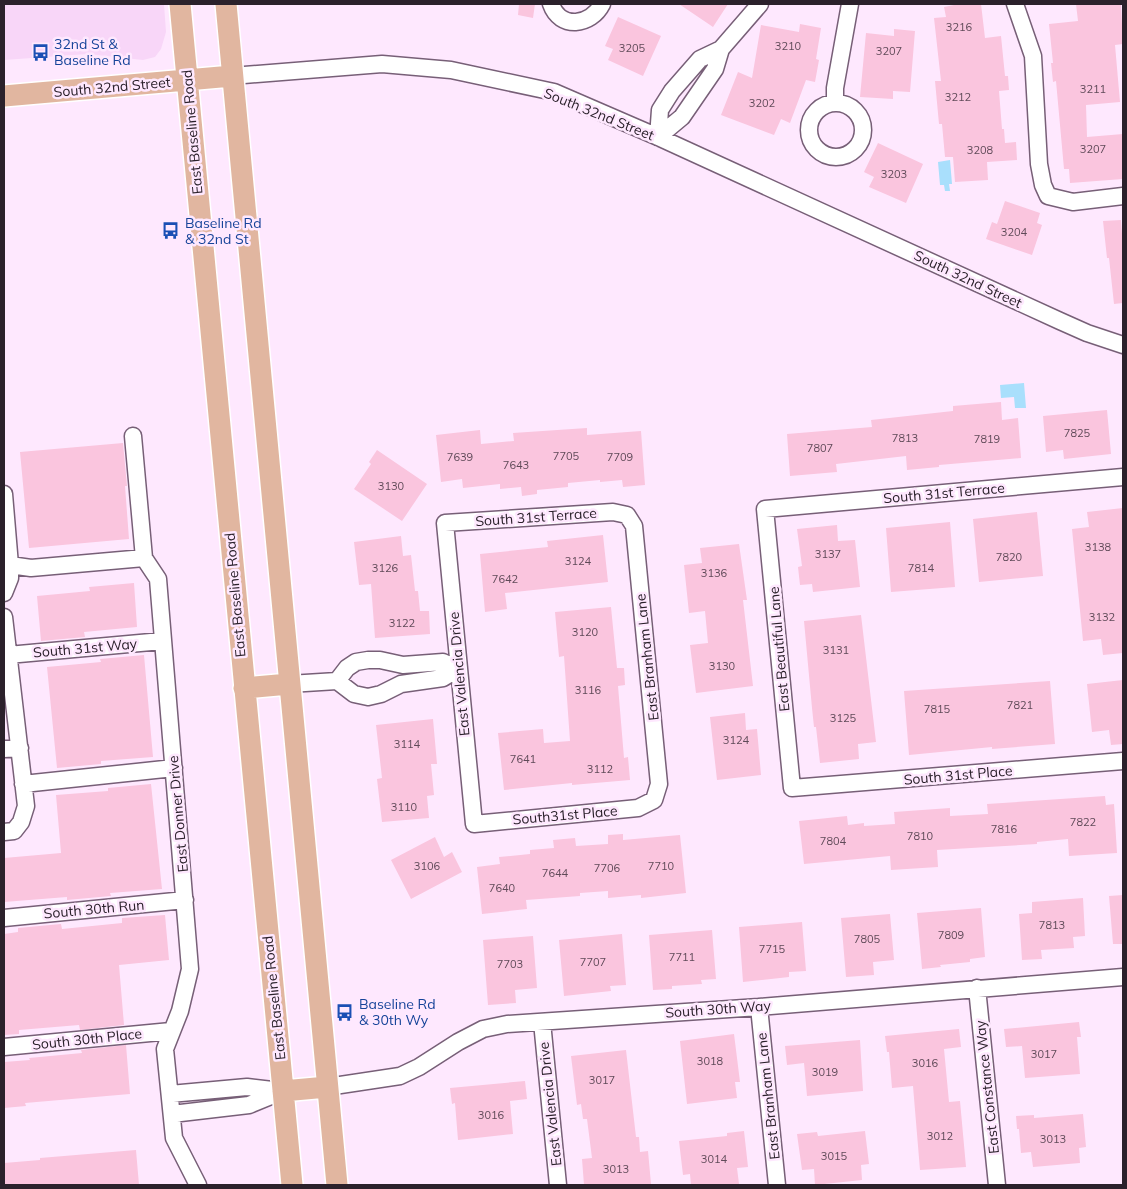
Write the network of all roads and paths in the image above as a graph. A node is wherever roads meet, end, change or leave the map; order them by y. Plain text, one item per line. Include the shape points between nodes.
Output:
1 (180, 4) edge
2 (226, 4) edge
3 (551, 4) edge
4 (602, 4) edge
5 (760, 4) edge
6 (850, 4) edge
7 (1015, 4) edge
8 (721, 49) junction
9 (232, 76) junction
10 (187, 81) junction
11 (4, 96) edge
12 (835, 102) dead end
13 (658, 137) junction
14 (1123, 196) edge
15 (1123, 345) edge
16 (133, 436) dead end
17 (1123, 477) edge
18 (4, 494) edge
19 (765, 509) joint
20 (627, 515) joint
21 (445, 524) joint
22 (144, 558) junction
23 (10, 565) junction
24 (4, 593) edge
25 (4, 619) edge
26 (162, 641) junction
27 (8, 655) junction
28 (458, 670) junction
29 (337, 681) junction
30 (289, 684) junction
31 (244, 688) junction
32 (12, 748) edge
33 (1123, 761) edge
34 (174, 768) junction
35 (24, 784) junction
36 (792, 788) joint
37 (654, 800) joint
38 (474, 824) joint
39 (4, 832) edge
40 (185, 900) junction
41 (4, 918) edge
42 (1123, 977) edge
43 (977, 988) junction
44 (758, 1007) junction
45 (542, 1022) junction
46 (171, 1031) junction
47 (4, 1047) edge
48 (327, 1087) junction
49 (213, 1090) junction
50 (283, 1091) junction
51 (170, 1094) junction
52 (215, 1109) junction
53 (172, 1114) junction
54 (198, 1185) edge
55 (292, 1185) edge
56 (337, 1185) edge
57 (558, 1185) edge
58 (777, 1185) edge
59 (998, 1185) edge

1 - 10 main road, East Baseline Road
2 - 9 main road
3 - 4 street via 557,14 572,22 590,19
5 - 8 street
6 - 12 street
7 - 14 street via 1033,56 1039,164 1048,196 1073,202
8 - 13 street via 715,69 682,117
8 - 13 street via 700,58 672,91 660,110
9 - 10 main road, South 32nd Street
9 - 13 street, South 32nd Street via 382,64 451,70 554,92
9 - 30 main road
10 - 11 main road, South 32nd Street
10 - 31 main road, East Baseline Road
13 - 15 street, South 32nd Street via 1060,321
16 - 22 street, East Donner Drive
17 - 19 street, South 31st Terrace
18 - 23 street
19 - 36 street, East Beautiful Lane
20 - 21 street, South 31st Terrace via 613,512
20 - 37 street, East Branham Lane via 634,526 659,784
21 - 28 street, East Valencia Drive
22 - 23 street via 31,568
22 - 26 street, East Donner Drive via 158,579
23 - 24 street via 10,578
25 - 27 street
26 - 27 street, South 31st Way
26 - 34 street, East Donner Drive
27 - 32 street
28 - 29 street via 443,678 401,684 368,697 354,694
28 - 29 street via 442,662 403,665 368,660 347,668
28 - 38 street, East Valencia Drive
29 - 30 street
30 - 31 main road
30 - 48 main road
31 - 50 main road, East Baseline Road
32 - 35 street
33 - 36 street, South 31st Place
34 - 35 street
34 - 40 street, East Donner Drive
35 - 39 street via 26,806 21,822 14,830
37 - 38 street, South31st Place via 638,808
40 - 41 street, South 30th Run
40 - 46 street, East Donner Drive via 190,969 180,1011
42 - 43 street, South 30th Way
43 - 44 street, South 30th Way
43 - 59 street, East Constance Way
44 - 45 street, South 30th Way
44 - 58 street, East Branham Lane
45 - 48 street, South 30th Way via 482,1029 400,1076
45 - 57 street, East Valencia Drive
46 - 47 street, South 30th Place
46 - 51 street, East Donner Drive via 165,1049
48 - 50 main road
48 - 56 main road
49 - 50 street via 248,1087
49 - 51 street
49 - 52 street
50 - 52 street via 249,1106
50 - 55 main road, East Baseline Road
51 - 53 street, East Donner Drive
52 - 53 street
53 - 54 street, East Donner Drive via 174,1138

